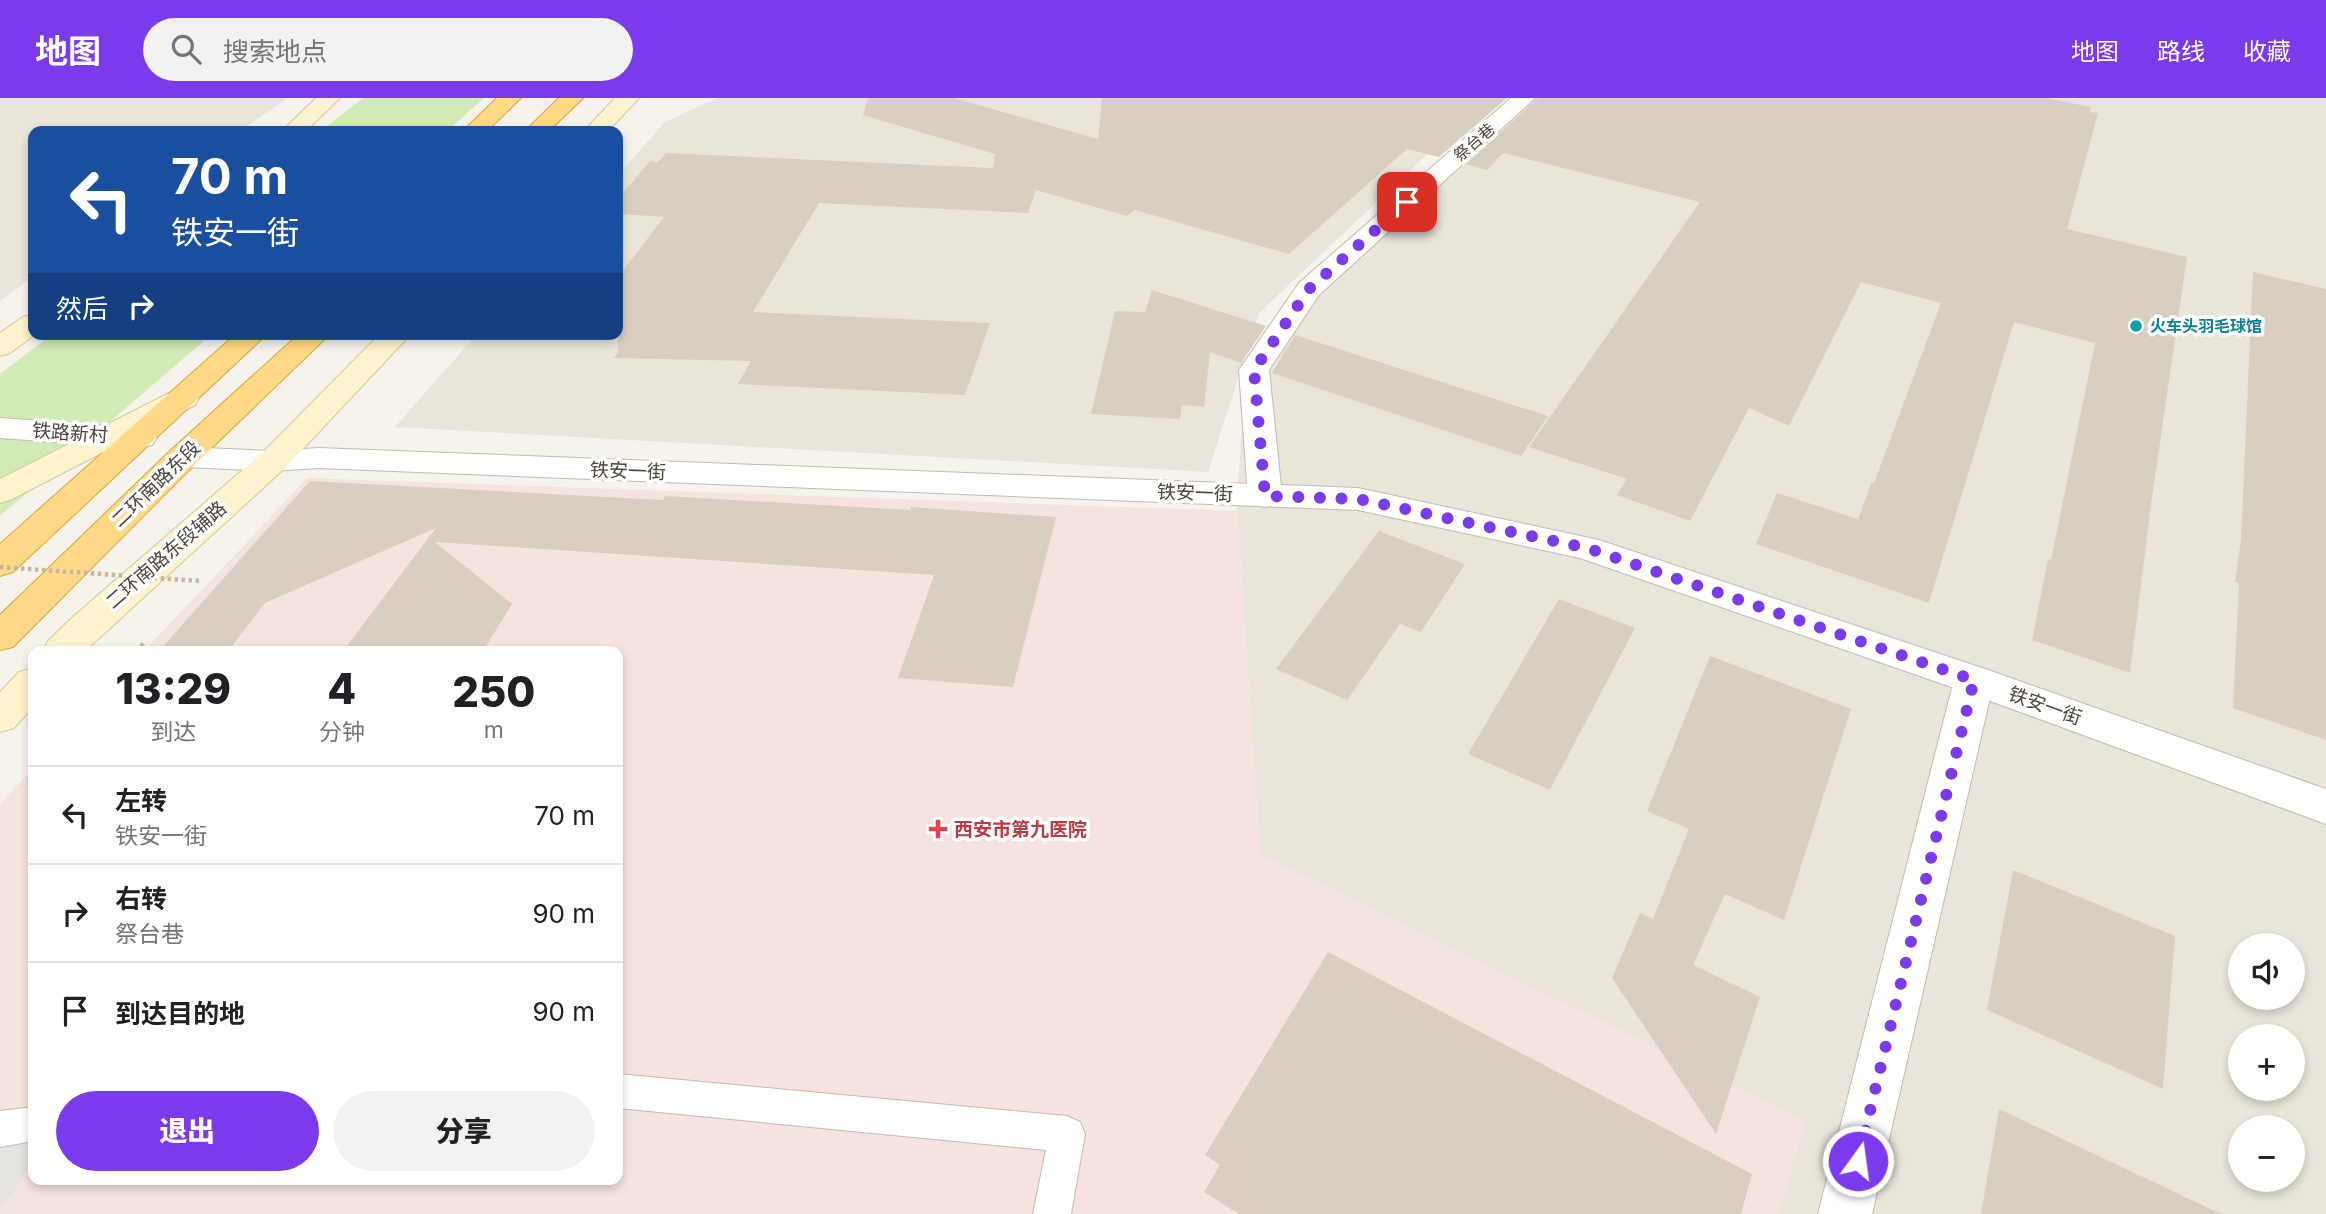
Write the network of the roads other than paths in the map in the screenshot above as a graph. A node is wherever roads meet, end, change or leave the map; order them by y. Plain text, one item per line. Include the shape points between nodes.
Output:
1 (329, 98) edge
2 (510, 98) edge
3 (572, 98) edge
4 (628, 98) edge
5 (1524, 98) edge
6 (298, 126) edge
7 (479, 126) edge
8 (541, 126) edge
9 (600, 126) edge
10 (28, 327) edge
11 (247, 340) edge
12 (310, 340) edge
13 (391, 340) edge
14 (0, 348) edge
15 (0, 428) edge
16 (125, 437) junction
17 (183, 457) junction
18 (273, 461) junction
19 (0, 492) edge
20 (1265, 496) junction
21 (0, 566) edge
22 (0, 637) edge
23 (67, 646) edge
24 (1974, 680) junction
25 (28, 687) edge
26 (0, 717) edge
27 (2326, 807) edge
28 (623, 1091) edge
29 (28, 1125) edge
30 (0, 1129) edge
31 (1052, 1214) edge
32 (1845, 1214) edge

1 - 6 main road
2 - 7 highway
3 - 8 highway
4 - 9 main road
5 - 20 street, 祭台巷 via 1309,289 1254,370
10 - 14 main road
11 - 16 highway via 186,397
12 - 17 highway, 二环南路东段
13 - 18 main road, 二环南路东段辅路
15 - 16 street, 铁路新村
16 - 19 main road
16 - 21 highway
17 - 18 street, 铁安一街
17 - 22 highway, 二环南路东段
18 - 20 street, 铁安一街 via 319,458
18 - 23 main road, 二环南路东段辅路
20 - 24 street, 铁安一街 via 1358,499 1587,548
24 - 27 street, 铁安一街
24 - 32 street
25 - 26 main road
28 - 31 lane via 1067,1134
29 - 30 lane

